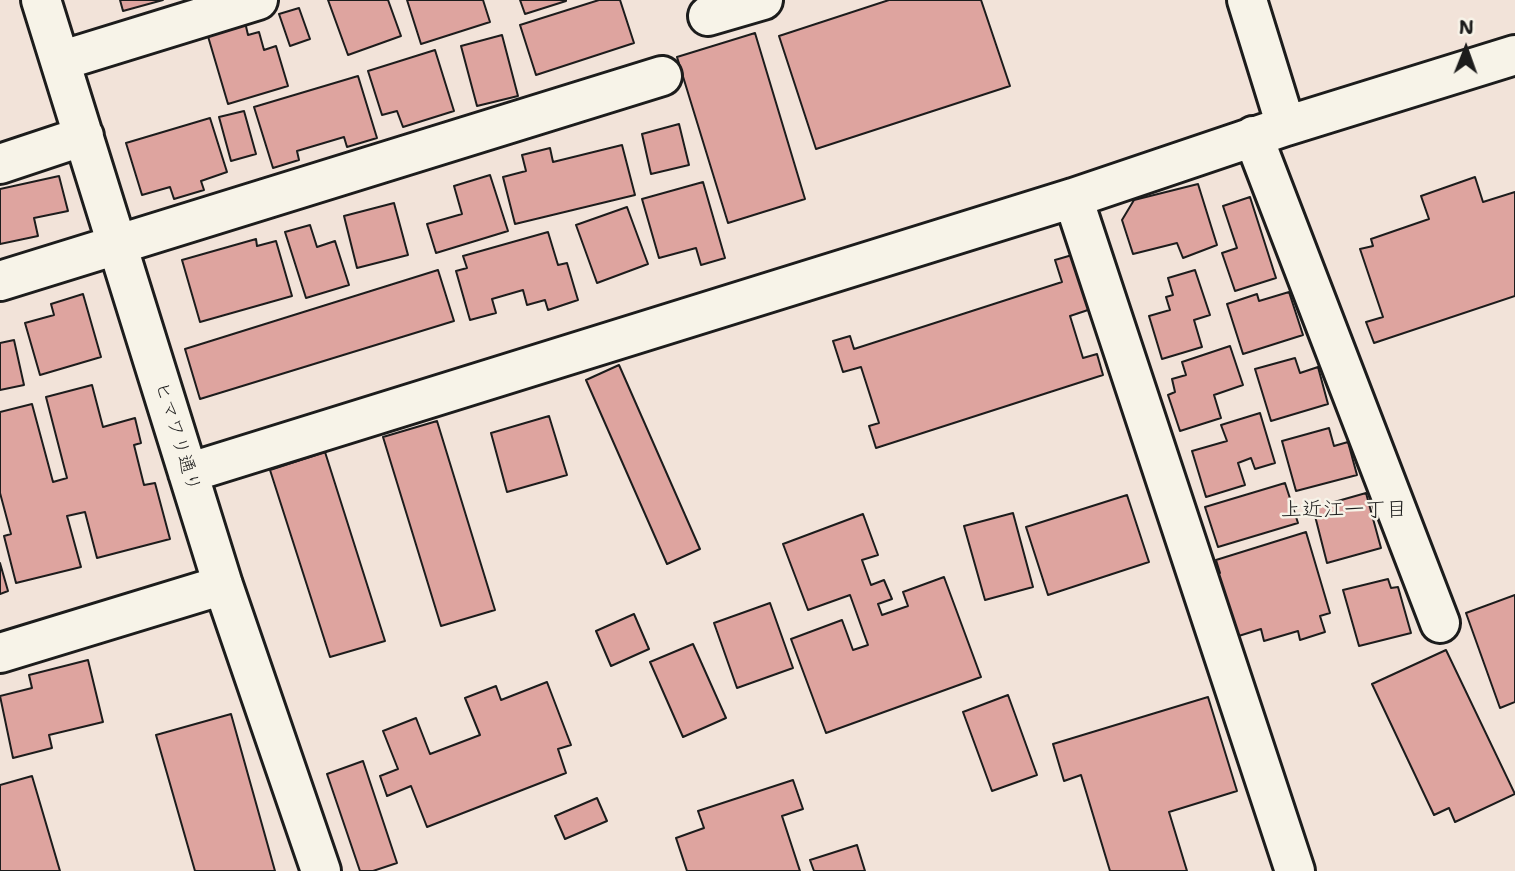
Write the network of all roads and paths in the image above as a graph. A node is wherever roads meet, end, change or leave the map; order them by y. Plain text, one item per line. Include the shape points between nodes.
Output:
1 (41, 0) edge
2 (258, 0) edge
3 (763, 0) edge
4 (1247, 0) edge
5 (708, 16) dead end
6 (1515, 55) edge
7 (60, 61) junction
8 (662, 76) dead end
9 (1270, 131) junction
10 (83, 136) junction
11 (0, 164) edge
12 (1073, 198) junction
13 (117, 244) junction
14 (0, 281) edge
15 (188, 473) junction
16 (223, 585) junction
17 (1440, 623) dead end
18 (0, 653) edge
19 (321, 871) edge
20 (1295, 871) edge

1 - 7 street, ヒマワリ通り
2 - 7 street
3 - 5 street
4 - 9 street
6 - 9 street
7 - 10 street, ヒマワリ通り
8 - 13 street
9 - 12 street
9 - 17 street
10 - 11 street
10 - 13 street, ヒマワリ通り
12 - 15 street
12 - 20 street
13 - 14 street
13 - 15 street, ヒマワリ通り
15 - 16 street, ヒマワリ通り
16 - 18 street
16 - 19 street, ヒマワリ通り

